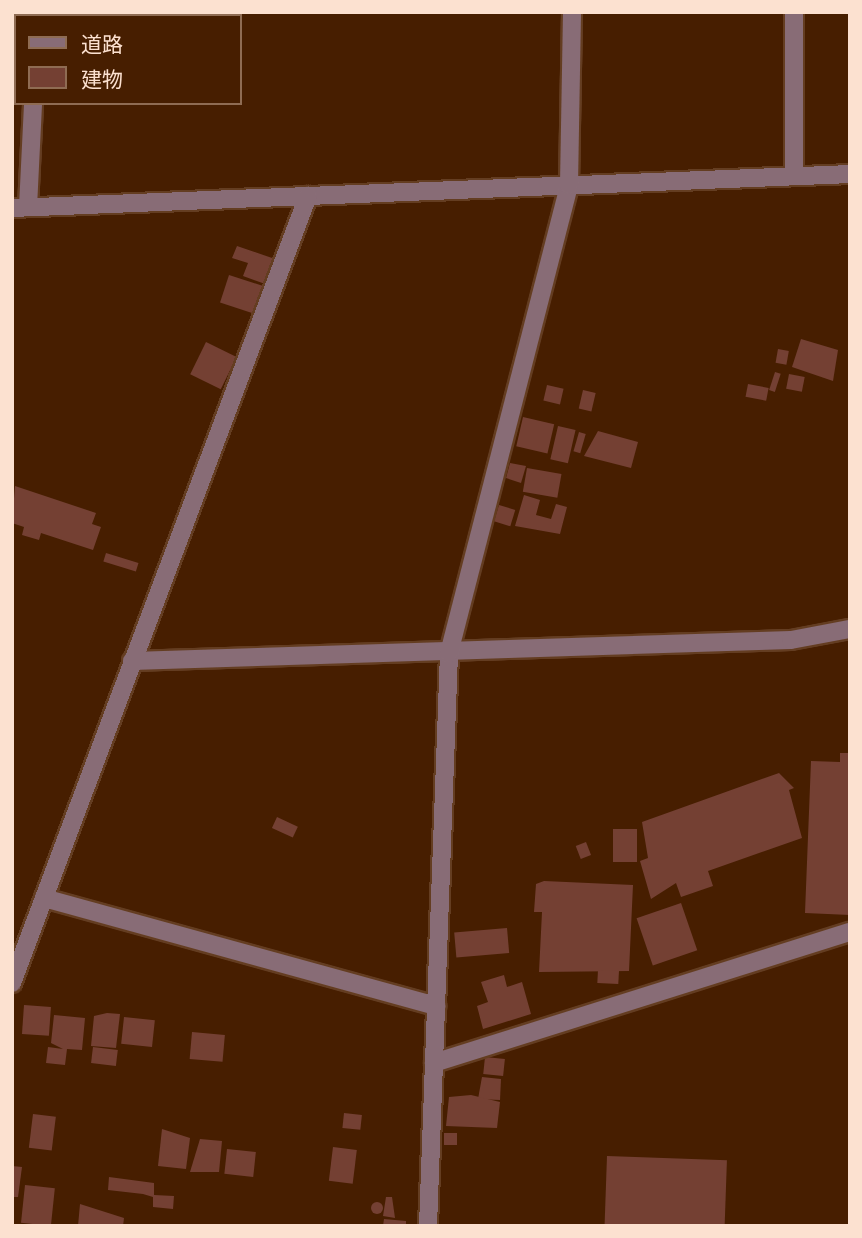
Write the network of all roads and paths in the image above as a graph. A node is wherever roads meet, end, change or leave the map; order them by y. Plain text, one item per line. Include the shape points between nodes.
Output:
1 (572, 12) edge
2 (794, 12) edge
3 (33, 105) edge
4 (794, 174) junction
5 (850, 174) edge
6 (569, 185) junction
7 (308, 196) junction
8 (20, 208) edge
9 (850, 629) edge
10 (449, 653) junction
11 (132, 661) junction
12 (44, 898) junction
13 (850, 932) edge
14 (12, 983) edge
15 (436, 1006) junction
16 (434, 1063) junction
17 (428, 1226) edge

1 - 6 street
2 - 4 street
3 - 8 street
4 - 5 street
4 - 6 street
6 - 7 street
6 - 10 street
7 - 8 street
7 - 11 street
9 - 10 street via 791,640
10 - 11 street
10 - 15 street
11 - 12 street
12 - 14 street
12 - 15 street
13 - 16 street
15 - 16 street
16 - 17 street

